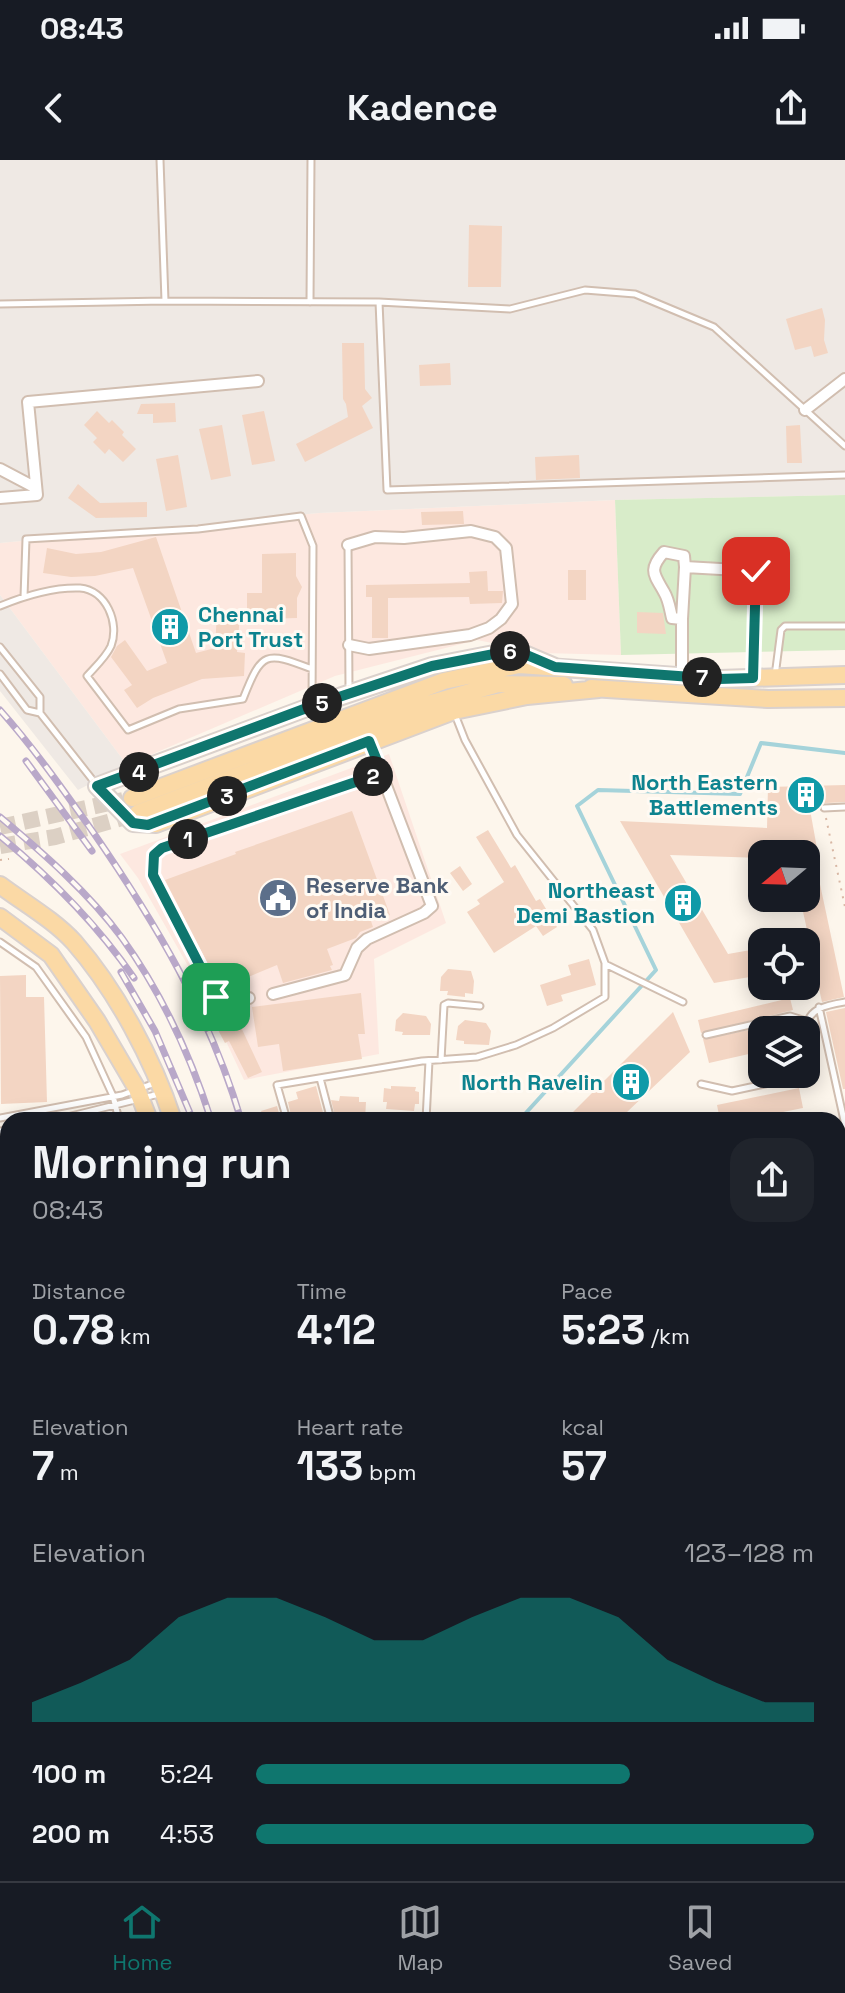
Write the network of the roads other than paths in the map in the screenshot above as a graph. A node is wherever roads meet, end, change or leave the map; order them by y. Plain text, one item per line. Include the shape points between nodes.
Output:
1 (160, 160) edge
2 (311, 160) edge
3 (165, 301) junction
4 (310, 302) junction
5 (379, 302) junction
6 (0, 304) edge
7 (845, 379) edge
8 (258, 381) dead end
9 (805, 410) junction
10 (845, 446) edge
11 (0, 469) edge
12 (845, 475) edge
13 (36, 488) junction
14 (0, 498) edge
15 (348, 545) joint
16 (685, 567) junction
17 (24, 597) junction
18 (0, 606) edge
19 (682, 619) junction
20 (845, 626) edge
21 (349, 645) junction
22 (0, 647) edge
23 (555, 667) junction
24 (312, 669) junction
25 (0, 674) edge
26 (845, 675) edge
27 (682, 676) junction
28 (775, 677) junction
29 (753, 678) junction
30 (599, 689) junction
31 (350, 693) junction
32 (845, 698) edge
33 (312, 706) junction
34 (454, 711) junction
35 (40, 713) junction
36 (369, 741) junction
37 (382, 773) junction
38 (97, 786) junction
39 (845, 807) edge
40 (824, 808) road end
41 (0, 885) edge
42 (0, 917) edge
43 (0, 942) edge
44 (605, 963) junction
45 (273, 994) dead end
46 (249, 998) dead end
47 (683, 1002) dead end
48 (845, 1002) edge
49 (480, 1006) dead end
50 (819, 1007) junction
51 (811, 1016) edge
52 (748, 1026) edge
53 (706, 1035) dead end
54 (441, 1060) junction
55 (429, 1061) junction
56 (320, 1078) junction
57 (701, 1084) dead end
58 (162, 1087) junction
59 (748, 1088) edge
60 (139, 1094) junction
61 (113, 1096) junction
62 (116, 1106) junction
63 (40, 1110) joint
64 (30, 1112) edge
65 (90, 1112) edge
66 (117, 1112) edge
67 (146, 1112) edge
68 (170, 1112) edge
69 (285, 1112) edge
70 (329, 1112) edge
71 (426, 1112) edge
72 (842, 1112) edge

1 - 3 lane
2 - 4 lane
3 - 4 lane
3 - 6 lane
4 - 5 lane
5 - 9 lane via 510,309 585,290 627,292 714,327
5 - 12 lane via 387,490
7 - 9 street
8 - 13 street via 28,402
9 - 10 lane
11 - 13 street
13 - 14 street via 37,495
15 - 21 lane
15 - 21 street via 375,537 471,531 495,537 506,548 512,604 489,628 470,635 369,649
16 - 19 street
16 - 19 street via 684,556 664,552 655,563 654,578 666,594 672,618
16 - 29 street via 756,571
17 - 18 lane
17 - 24 lane via 82,588 98,593 106,603 112,644 87,676 128,730 179,709 243,699 256,667 268,658 281,657
17 - 24 lane via 26,539 198,529 301,516 313,546
19 - 27 street
20 - 28 lane via 785,626
21 - 31 lane
22 - 35 lane via 40,697
23 - 27 main road
23 - 30 main road via 519,665 444,681 135,806 498,684
23 - 31 main road via 515,650 432,666
24 - 33 lane
25 - 35 lane via 27,710
26 - 28 main road
27 - 29 main road
28 - 29 main road
30 - 32 main road
30 - 34 main road
31 - 33 main road
33 - 38 main road
34 - 36 main road
34 - 44 lane via 517,835 593,930
35 - 38 lane
36 - 37 street
36 - 38 main road via 148,825 133,823
37 - 45 street via 432,906 367,939 345,975
37 - 46 street via 154,855 153,875 216,997
39 - 40 lane
41 - 58 main road via 72,940 110,989
42 - 60 main road via 51,955
43 - 61 lane via 36,967 86,1037
44 - 47 lane
44 - 54 lane via 605,997 579,1014 516,1045 477,1057
48 - 50 lane
49 - 54 lane via 444,1005
50 - 51 lane
50 - 72 lane
52 - 53 lane
54 - 55 lane
55 - 56 lane
55 - 71 lane
56 - 69 lane via 277,1085
56 - 70 lane
57 - 59 lane via 732,1091
58 - 60 lane
58 - 60 lane
58 - 68 main road
60 - 61 lane
60 - 62 lane
60 - 67 main road
61 - 62 lane
61 - 63 lane
62 - 65 lane
62 - 66 lane
63 - 64 lane

